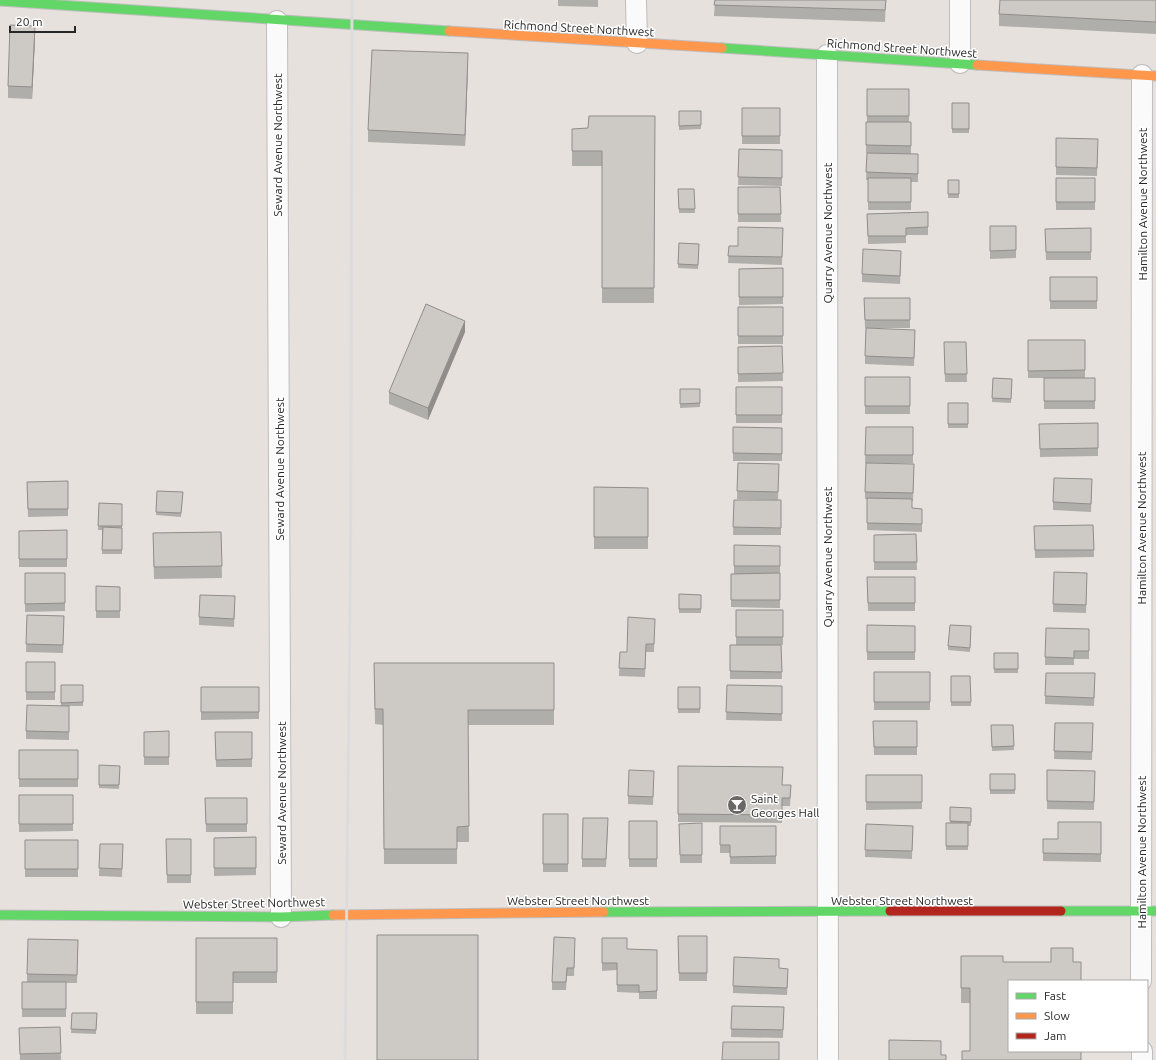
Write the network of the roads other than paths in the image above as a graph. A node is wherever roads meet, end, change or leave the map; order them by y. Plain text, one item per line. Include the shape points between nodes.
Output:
1 (636, 0) edge
2 (960, 0) edge
3 (0, 1) edge
4 (276, 21) junction
5 (637, 43) junction
6 (827, 55) junction
7 (960, 64) junction
8 (1149, 76) edge
9 (1149, 911) edge
10 (827, 912) junction
11 (0, 915) edge
12 (281, 917) junction
13 (1141, 980) edge
14 (828, 1060) edge

1 - 5 street
2 - 7 street
3 - 4 street, Richmond Street Northwest
4 - 5 street, Richmond Street Northwest
4 - 12 street, Seward Avenue Northwest
5 - 6 street, Richmond Street Northwest
6 - 7 street, Richmond Street Northwest
6 - 10 street, Quarry Avenue Northwest
7 - 8 street, Richmond Street Northwest
8 - 9 street, Hamilton Avenue Northwest
9 - 10 street, Webster Street Northwest
9 - 13 street, Hamilton Avenue Northwest
10 - 12 street, Webster Street Northwest via 500,912
10 - 14 street, Quarry Avenue Northwest
11 - 12 street, Webster Street Northwest

